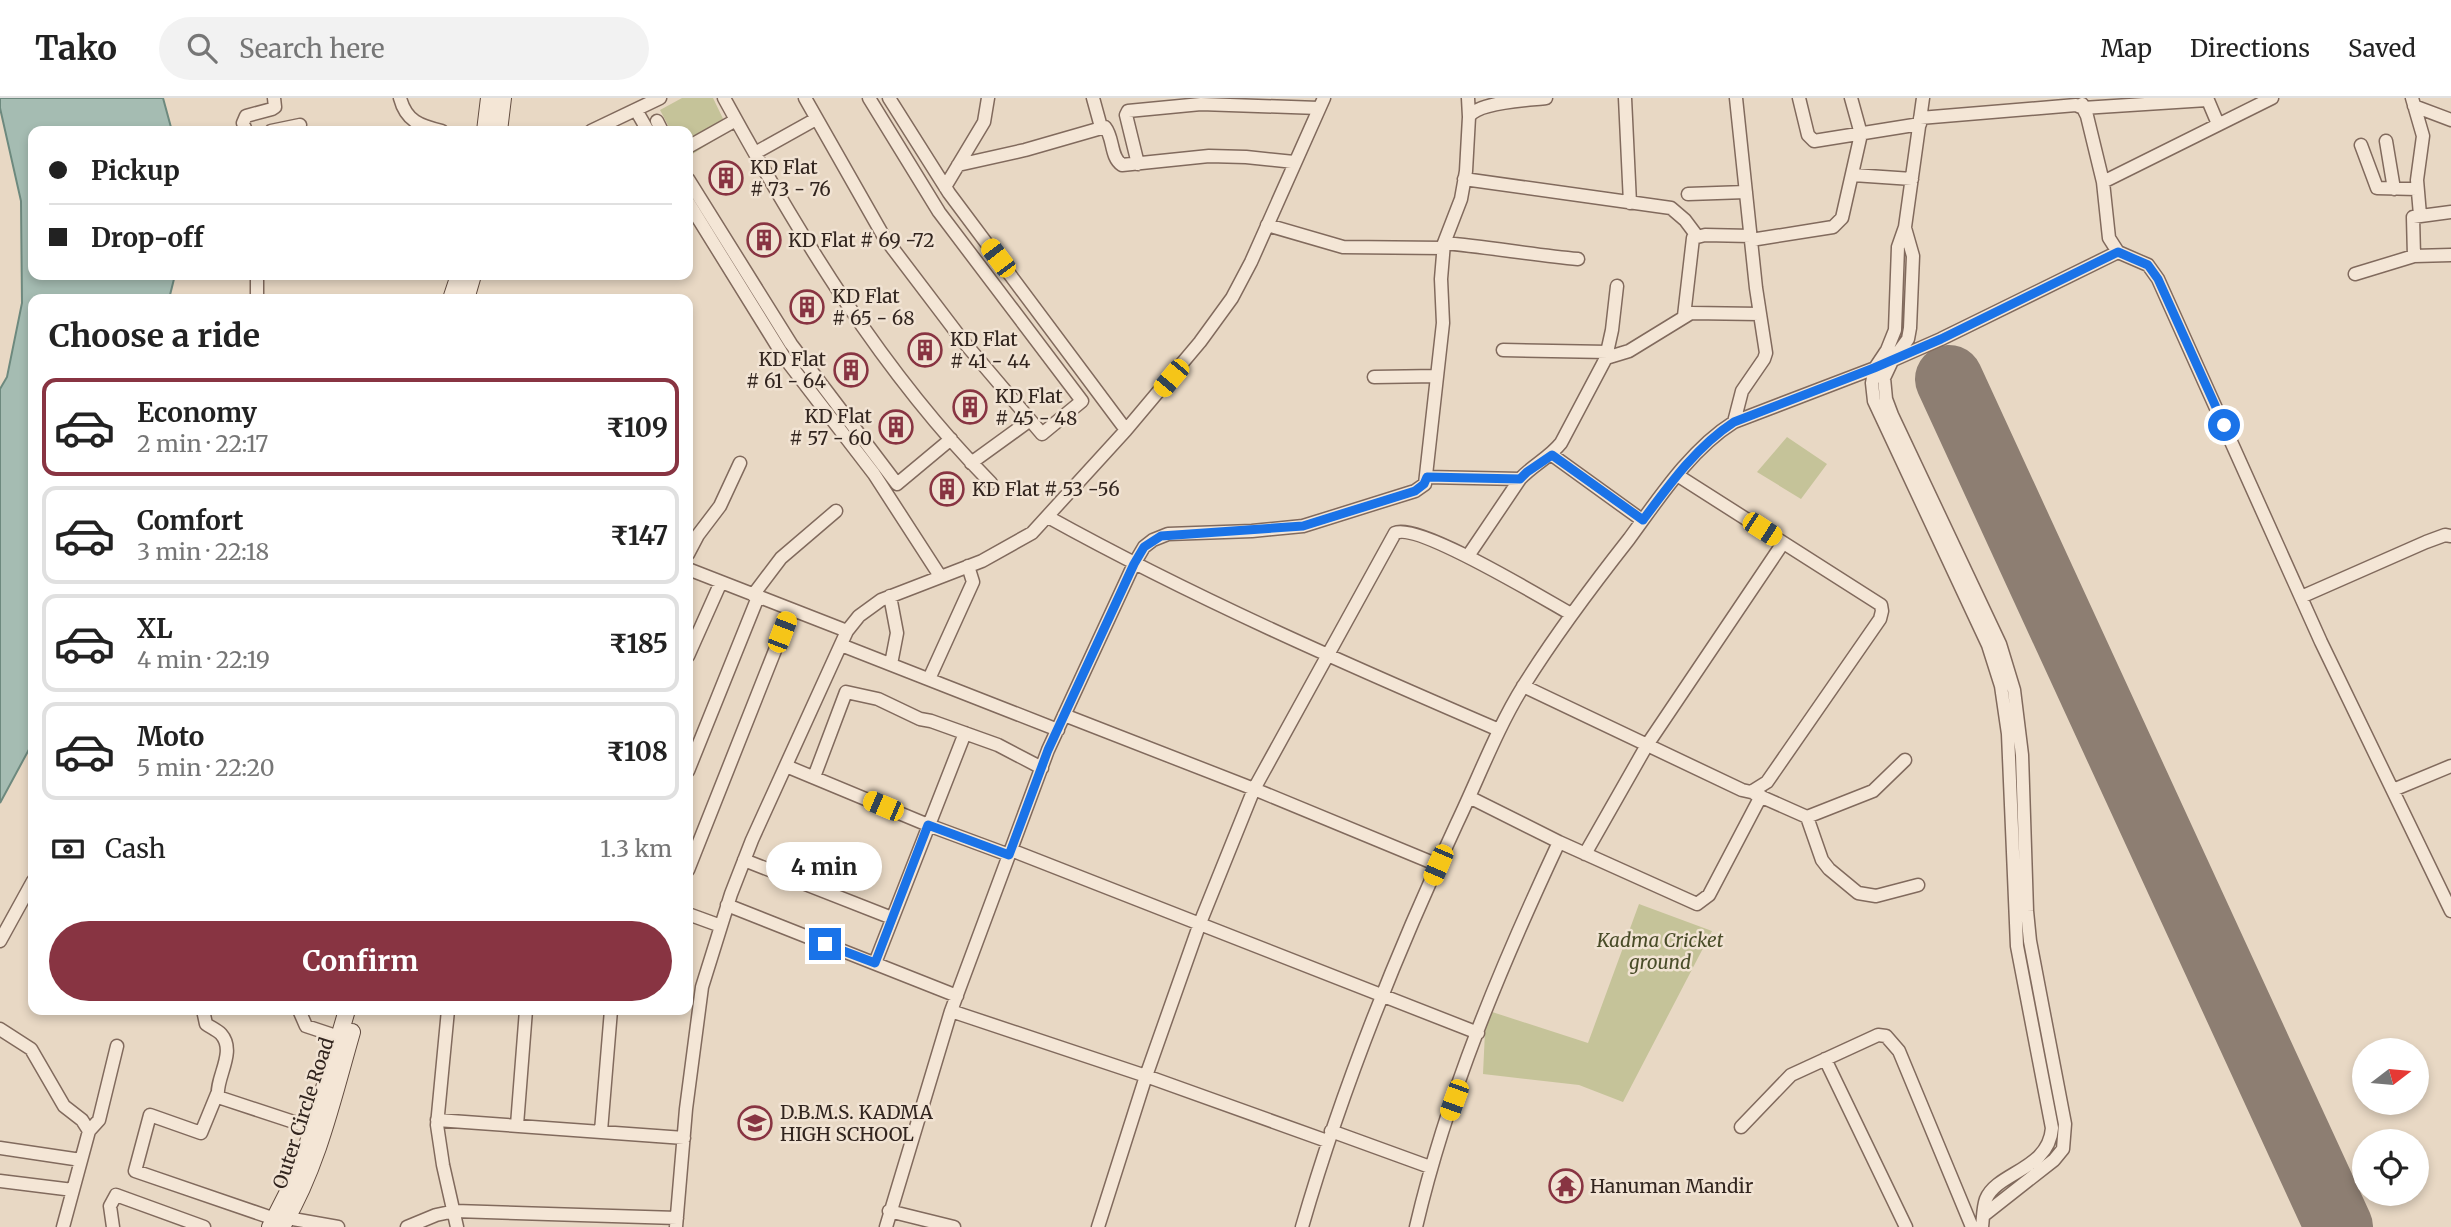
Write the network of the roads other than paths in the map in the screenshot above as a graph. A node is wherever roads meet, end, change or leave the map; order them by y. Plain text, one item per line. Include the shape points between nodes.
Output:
1 (274, 98) edge
2 (400, 98) edge
3 (489, 98) edge
4 (503, 98) edge
5 (660, 98) edge
6 (724, 98) edge
7 (804, 98) edge
8 (869, 98) edge
9 (889, 98) edge
10 (988, 98) edge
11 (1093, 98) edge
12 (1468, 98) edge
13 (1546, 98) edge
14 (1625, 98) edge
15 (1736, 98) edge
16 (1799, 98) edge
17 (1851, 98) edge
18 (1923, 98) edge
19 (2272, 98) edge
20 (2207, 99) edge
21 (2144, 101) edge
22 (2413, 102) edge
23 (1322, 103) edge
24 (2082, 103) edge
25 (2246, 104) edge
26 (636, 110) junction
27 (1469, 117) junction
28 (736, 120) junction
29 (816, 120) junction
30 (2451, 120) edge
31 (1920, 121) junction
32 (2218, 124) junction
33 (300, 125) dead end
34 (244, 126) edge
35 (295, 126) edge
36 (426, 126) edge
37 (486, 126) edge
38 (500, 126) edge
39 (602, 126) edge
40 (654, 126) edge
41 (1101, 127) junction
42 (1861, 134) junction
43 (2386, 141) dead end
44 (693, 144) edge
45 (2361, 145) dead end
46 (755, 153) junction
47 (1294, 162) junction
48 (1138, 164) junction
49 (958, 165) junction
50 (1853, 175) junction
51 (1464, 179) junction
52 (1912, 179) junction
53 (2103, 181) junction
54 (693, 187) edge
55 (945, 187) junction
56 (2394, 189) junction
57 (2417, 189) junction
58 (1746, 192) junction
59 (1688, 194) dead end
60 (1630, 203) junction
61 (693, 210) edge
62 (2451, 212) edge
63 (2420, 215) junction
64 (1267, 225) junction
65 (1905, 227) junction
66 (1697, 236) junction
67 (1751, 238) junction
68 (1444, 245) junction
69 (2118, 252) junction
70 (2451, 255) edge
71 (2414, 256) junction
72 (1577, 259) dead end
73 (2355, 274) dead end
74 (1617, 286) dead end
75 (1760, 314) junction
76 (1684, 316) junction
77 (1503, 350) dead end
78 (1607, 355) junction
79 (1892, 361) junction
80 (1874, 368) junction
81 (1437, 376) junction
82 (1374, 377) dead end
83 (1029, 421) junction
84 (1734, 422) junction
85 (1126, 430) junction
86 (951, 439) junction
87 (1552, 455) junction
88 (740, 463) dead end
89 (971, 463) junction
90 (1677, 475) junction
91 (1427, 477) junction
92 (1520, 479) junction
93 (991, 483) dead end
94 (836, 511) dead end
95 (1048, 517) junction
96 (1643, 520) junction
97 (2451, 536) edge
98 (1783, 543) junction
99 (693, 544) edge
100 (1468, 556) junction
101 (1134, 564) junction
102 (968, 566) junction
103 (693, 571) edge
104 (940, 576) junction
105 (722, 582) junction
106 (756, 596) junction
107 (890, 596) junction
108 (2301, 597) junction
109 (791, 610) junction
110 (1571, 614) junction
111 (847, 631) junction
112 (693, 645) edge
113 (841, 645) junction
114 (1326, 655) junction
115 (891, 664) junction
116 (929, 679) junction
117 (1523, 686) junction
118 (1064, 715) junction
119 (1058, 730) junction
120 (1499, 730) junction
121 (965, 733) junction
122 (1647, 745) junction
123 (693, 758) edge
124 (1905, 760) dead end
125 (786, 766) junction
126 (2451, 766) edge
127 (1042, 768) junction
128 (814, 777) junction
129 (1254, 789) junction
130 (2393, 790) junction
131 (1756, 794) junction
132 (1469, 797) junction
133 (1807, 817) junction
134 (928, 825) junction
135 (1559, 842) junction
136 (1010, 852) junction
137 (1585, 854) junction
138 (693, 857) edge
139 (744, 860) junction
140 (1438, 865) junction
141 (1919, 885) dead end
142 (28, 890) edge
143 (727, 905) junction
144 (2451, 911) edge
145 (693, 916) edge
146 (892, 918) junction
147 (1200, 923) junction
148 (721, 926) junction
149 (0, 941) edge
150 (875, 963) junction
151 (957, 996) junction
152 (1382, 996) junction
153 (951, 1011) junction
154 (204, 1015) edge
155 (301, 1015) edge
156 (346, 1015) edge
157 (357, 1015) edge
158 (448, 1015) edge
159 (526, 1015) edge
160 (611, 1015) edge
161 (0, 1029) edge
162 (1478, 1033) junction
163 (339, 1037) junction
164 (117, 1046) dead end
165 (1825, 1059) junction
166 (1146, 1076) junction
167 (217, 1094) junction
168 (437, 1120) junction
169 (517, 1125) junction
170 (1741, 1127) dead end
171 (312, 1128) junction
172 (89, 1131) junction
173 (601, 1131) junction
174 (1329, 1136) junction
175 (684, 1138) junction
176 (0, 1148) edge
177 (82, 1160) junction
178 (1430, 1167) junction
179 (0, 1181) edge
180 (73, 1190) junction
181 (455, 1211) junction
182 (889, 1211) junction
183 (677, 1222) edge
184 (278, 1223) edge
185 (1980, 1224) edge
186 (63, 1227) edge
187 (113, 1227) edge
188 (204, 1227) edge
189 (338, 1227) edge
190 (407, 1227) edge
191 (457, 1227) edge
192 (886, 1227) edge
193 (954, 1227) edge
194 (1098, 1227) edge
195 (1302, 1227) edge
196 (1416, 1227) edge
197 (1906, 1227) edge

1 - 34 street via 275,107 246,116
2 - 36 street via 410,118
3 - 37 main road
4 - 38 main road
5 - 26 street
6 - 28 street
7 - 29 street
8 - 83 street via 939,212 1082,401 1042,434
9 - 55 street
10 - 49 street via 984,122
11 - 41 street
12 - 27 street
13 - 27 street via 1483,107
14 - 60 street
15 - 58 street
16 - 42 street via 1810,139
17 - 42 street
18 - 31 street
19 - 25 street
20 - 21 street
20 - 32 street
21 - 24 street
22 - 30 street
22 - 57 street via 2423,144
23 - 47 street
23 - 48 street via 1201,104 1128,111
24 - 31 street
24 - 53 street
25 - 32 street
26 - 39 street
26 - 40 street
27 - 51 street
28 - 44 street
28 - 46 street
29 - 46 street
29 - 83 street via 884,237
31 - 42 street
31 - 52 street
32 - 53 street
33 - 35 street
41 - 48 street via 1108,129 1118,163
41 - 49 street
42 - 50 street
43 - 56 street
45 - 56 street via 2377,188
46 - 86 street via 882,356
47 - 48 street via 1209,156
47 - 64 street
49 - 55 street
50 - 52 street
50 - 67 street via 1842,218 1833,227
51 - 60 street
51 - 68 street
52 - 65 street
53 - 69 street via 2109,238
54 - 86 street via 791,344 897,484
55 - 85 street
56 - 57 street
57 - 63 street
58 - 59 street
58 - 67 street
60 - 66 street via 1671,208
61 - 104 street via 783,356 874,474
62 - 63 street
63 - 71 street via 2411,221
64 - 68 street via 1343,247
64 - 85 street via 1232,298
65 - 79 street via 1913,256 1910,328 1908,339
65 - 80 street via 1898,247 1895,330
66 - 67 street
66 - 76 street via 1690,246
67 - 75 street
68 - 72 street
68 - 81 street
69 - 79 street
69 - 108 street via 2148,265 2158,279
70 - 71 street
71 - 73 street
74 - 78 street
75 - 76 street
75 - 84 street via 1764,359 1742,391
76 - 78 street via 1629,351
77 - 78 street
78 - 87 street
79 - 80 street
79 - 185 street via 1884,378 1886,399 2000,644 2014,690 2022,755 2030,941 2065,1124 2063,1149 2054,1160
80 - 84 street
80 - 185 street via 1878,410 1988,645 2005,707 2017,946 2052,1138 2039,1156 1986,1198
81 - 82 street
81 - 91 street
83 - 89 street
84 - 90 street
85 - 95 street
86 - 89 street
87 - 92 street
87 - 96 street
88 - 99 street via 720,506
89 - 93 street
90 - 96 street
90 - 98 street
91 - 92 street
91 - 101 street via 1415,491 1303,526 1161,536 1144,547
92 - 100 street
94 - 106 street via 781,558
95 - 101 street
95 - 102 street via 1003,551
96 - 110 street
97 - 108 street via 2426,542
98 - 122 street
98 - 131 street via 1874,600 1882,611
100 - 110 street
100 - 114 street via 1407,531 1395,533
101 - 114 street
101 - 118 street
102 - 104 street
102 - 116 street via 973,582
103 - 105 street
104 - 107 street
105 - 106 street
105 - 112 street
106 - 109 street
106 - 123 street
107 - 111 street via 859,616
107 - 115 street via 897,634
108 - 130 street
109 - 111 street
109 - 138 street
110 - 117 street
111 - 113 street
113 - 115 street
113 - 125 street
114 - 120 street
114 - 129 street
115 - 116 street
116 - 119 street
117 - 120 street
117 - 122 street
118 - 119 street
118 - 129 street
119 - 127 street
120 - 132 street
121 - 127 street
121 - 128 street via 878,699 846,692
121 - 134 street
122 - 131 street
122 - 137 street
124 - 133 street via 1873,792
125 - 128 street
125 - 139 street
126 - 130 street
127 - 136 street
128 - 134 street
129 - 140 street
129 - 147 street
130 - 144 street
131 - 133 street
131 - 137 street via 1709,895 1697,904
132 - 135 street
132 - 140 street
133 - 141 street via 1822,860 1858,894 1876,896
134 - 136 street
134 - 146 street
135 - 137 street
135 - 162 street via 1511,945
136 - 147 street
136 - 151 street
139 - 143 street
139 - 146 street
140 - 152 street
142 - 149 street
143 - 148 street
143 - 150 street
145 - 148 street
146 - 150 street
147 - 152 street
147 - 166 street
148 - 175 street via 702,987
150 - 151 street
151 - 153 street
152 - 162 street
152 - 174 street
153 - 166 street
153 - 182 street
154 - 167 street via 206,1024 225,1044
155 - 163 street via 306,1026
156 - 163 main road, Outer Circle Road
157 - 184 main road, Outer Circle Road via 314,1160 299,1198
158 - 168 street
159 - 169 street
160 - 173 street
161 - 172 street via 31,1049 64,1106
162 - 178 street
163 - 171 main road, Outer Circle Road
164 - 172 street via 101,1116
165 - 170 street via 1791,1075
165 - 185 street via 1878,1035 1892,1041
165 - 197 street
166 - 174 street
166 - 194 street
167 - 171 street
167 - 184 street via 201,1133 150,1115 135,1171
168 - 169 street
168 - 181 street
169 - 173 street
171 - 184 main road, Outer Circle Road
172 - 177 street
173 - 175 street
174 - 178 street
174 - 195 street
175 - 183 street
176 - 177 street
177 - 180 street
178 - 196 street
179 - 180 street
180 - 186 street
181 - 183 street
181 - 190 street
181 - 191 street
182 - 192 street
182 - 193 street
184 - 189 street
187 - 188 street via 110,1206 117,1195

